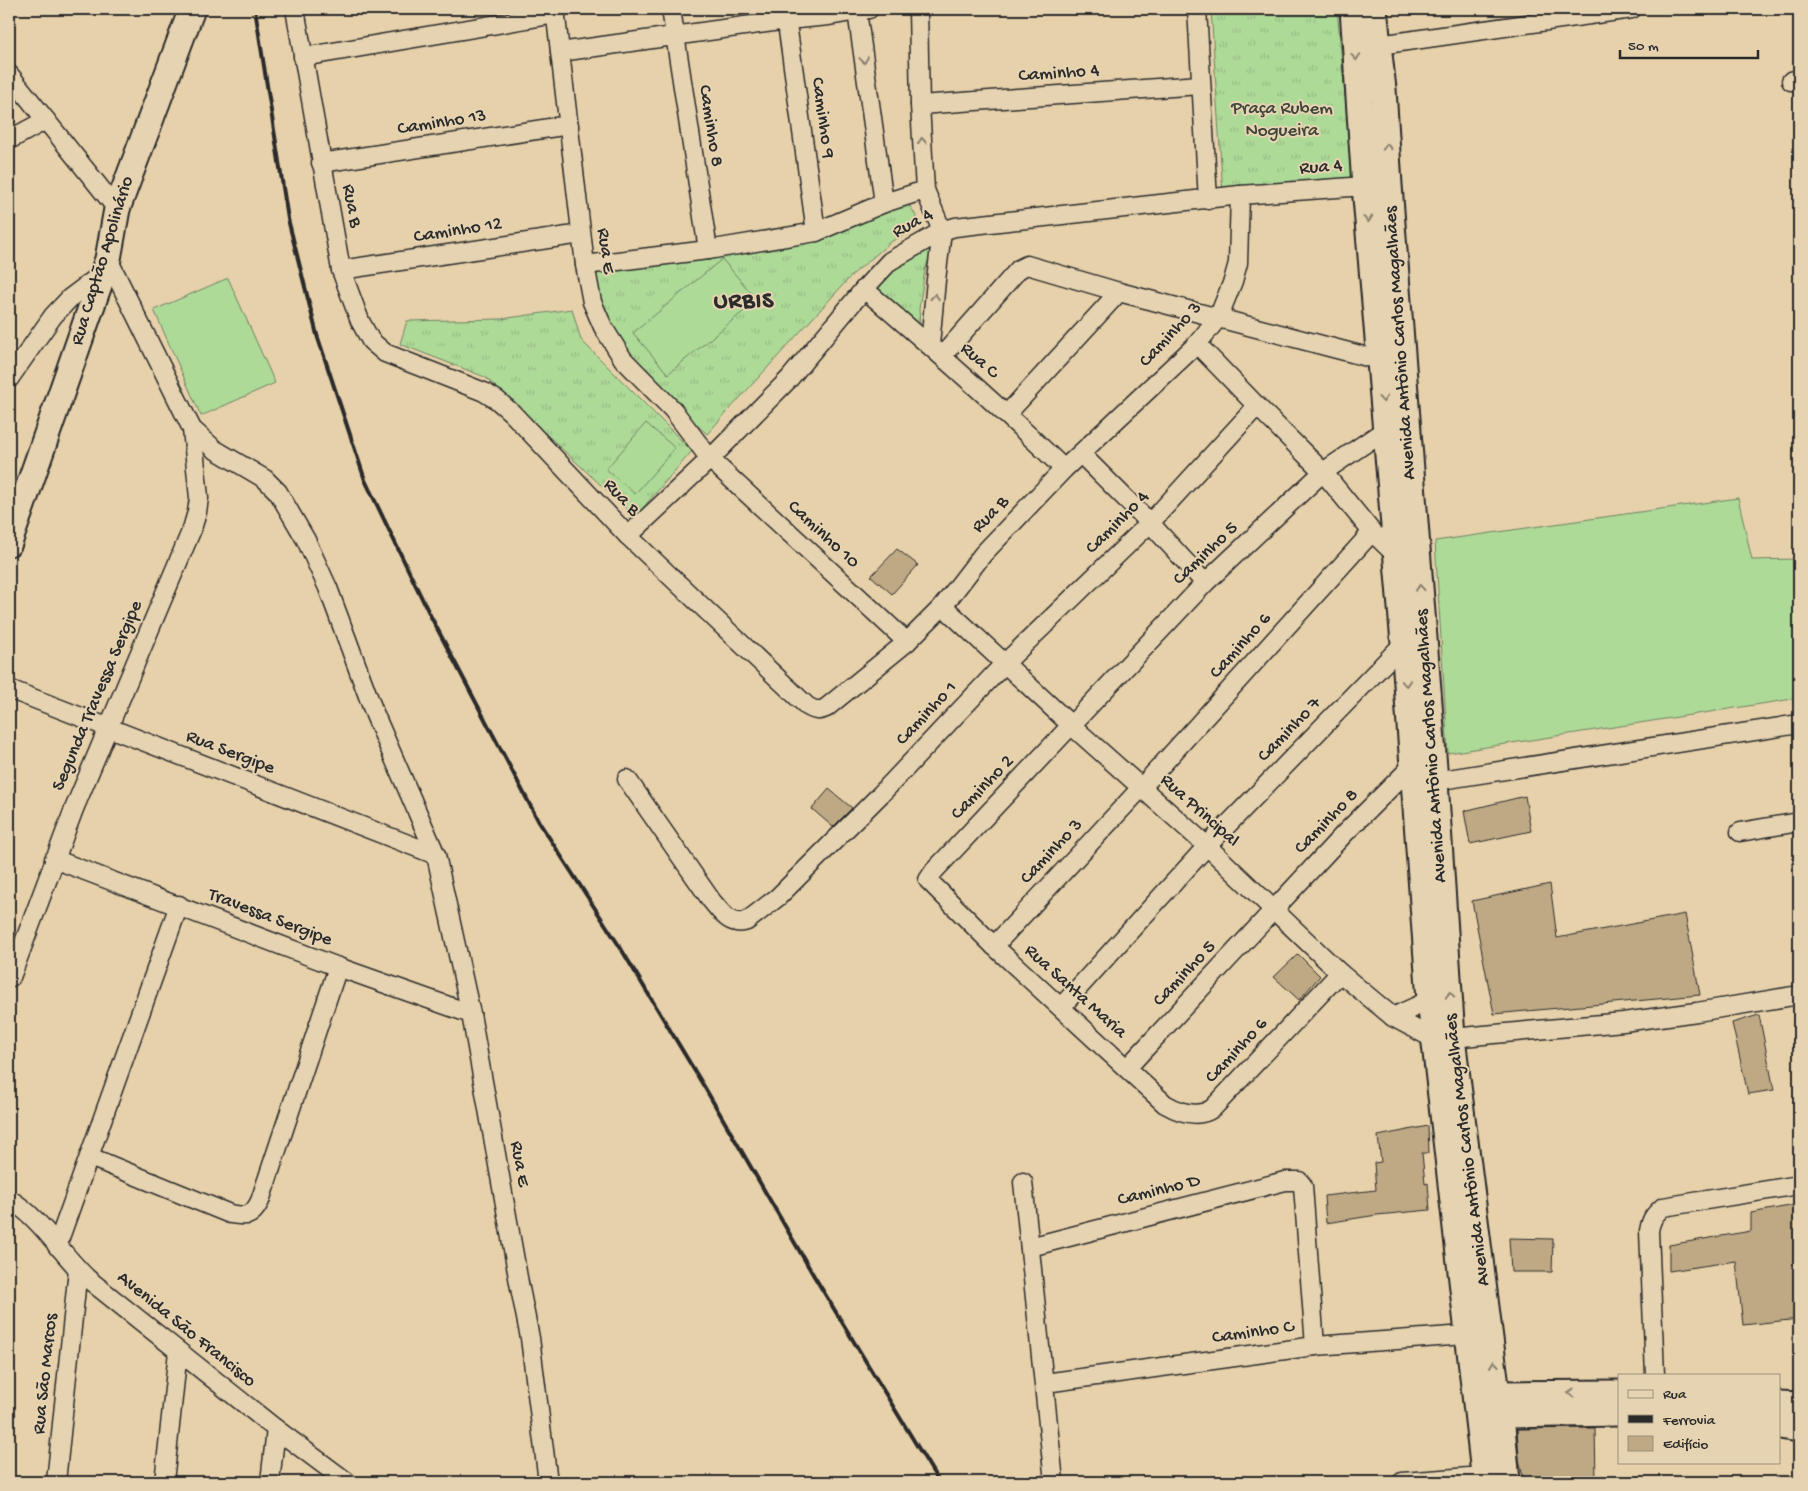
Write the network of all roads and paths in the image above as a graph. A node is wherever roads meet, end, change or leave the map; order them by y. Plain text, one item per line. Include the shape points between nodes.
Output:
1 (192, 9) edge
2 (295, 9) edge
3 (671, 9) edge
4 (918, 9) edge
5 (1197, 9) edge
6 (1353, 9) edge
7 (1374, 9) edge
8 (1632, 9) edge
9 (863, 10) edge
10 (555, 12) edge
11 (786, 15) edge
12 (675, 37) junction
13 (1379, 45) junction
14 (560, 52) junction
15 (303, 57) junction
16 (9, 74) edge
17 (1200, 85) junction
18 (920, 105) junction
19 (46, 120) junction
20 (569, 125) junction
21 (9, 140) edge
22 (321, 163) junction
23 (1377, 185) junction
24 (925, 190) junction
25 (1240, 195) junction
26 (1208, 200) junction
27 (884, 203) junction
28 (117, 209) junction
29 (942, 231) junction
30 (816, 232) junction
31 (581, 234) junction
32 (708, 250) junction
33 (585, 265) junction
34 (105, 266) junction
35 (341, 270) junction
36 (864, 289) junction
37 (1119, 292) junction
38 (1218, 318) junction
39 (1197, 344) junction
40 (936, 351) junction
41 (1379, 360) junction
42 (9, 379) edge
43 (1256, 406) junction
44 (1007, 414) junction
45 (192, 429) junction
46 (1385, 430) junction
47 (1081, 454) junction
48 (710, 460) junction
49 (1064, 469) junction
50 (1323, 472) junction
51 (1150, 523) junction
52 (1372, 532) junction
53 (628, 536) junction
54 (9, 543) edge
55 (1396, 555) junction
56 (1205, 583) junction
57 (943, 606) junction
58 (907, 642) junction
59 (1404, 643) junction
60 (1004, 664) junction
61 (9, 689) edge
62 (1799, 724) edge
63 (1072, 726) junction
64 (107, 728) junction
65 (1420, 777) junction
66 (627, 779) dead end
67 (1141, 788) junction
68 (1799, 822) edge
69 (1740, 832) dead end
70 (1207, 846) junction
71 (436, 855) junction
72 (54, 859) junction
73 (928, 880) joint
74 (179, 905) junction
75 (1275, 909) junction
76 (994, 946) junction
77 (338, 967) junction
78 (1340, 973) junction
79 (11, 977) dead end
80 (1799, 995) edge
81 (1430, 1000) junction
82 (1061, 1007) junction
83 (471, 1014) junction
84 (1393, 1017) junction
85 (1443, 1039) junction
86 (1127, 1068) junction
87 (1205, 1113) joint
88 (90, 1157) junction
89 (1023, 1182) dead end
90 (1799, 1185) edge
91 (9, 1199) edge
92 (57, 1246) junction
93 (1030, 1247) junction
94 (78, 1269) junction
95 (1480, 1334) junction
96 (1316, 1346) junction
97 (178, 1351) junction
98 (1655, 1374) edge
99 (1045, 1383) junction
100 (1618, 1393) edge
101 (1499, 1404) junction
102 (1780, 1404) edge
103 (1799, 1405) edge
104 (1618, 1413) edge
105 (1780, 1426) edge
106 (276, 1429) junction
107 (1799, 1429) edge
108 (1496, 1478) edge
109 (56, 1482) edge
110 (164, 1482) edge
111 (270, 1482) edge
112 (347, 1482) edge
113 (548, 1482) edge
114 (1054, 1482) edge
115 (1402, 1482) edge

1 - 28 main road, Rua Captão Apolinário
2 - 15 street, Rua B
3 - 12 street, Caminho 8
4 - 18 street
5 - 17 street
6 -> 23 main road, Avenida Antônio Carlos Magalhães
7 - 13 main road, Avenida Antônio Carlos Magalhães
8 - 13 street
9 - 11 street
9 -> 27 street
10 - 14 street, Rua E
10 - 15 street
11 - 12 street
11 - 30 street, Caminho 9
12 - 14 street
12 - 32 street, Caminho 8
23 -> 13 main road, Avenida Antônio Carlos Magalhães via 1383,89
14 - 20 street, Rua E
15 - 22 street, Rua B
16 - 19 street
17 - 18 street, Caminho 4
17 - 26 street
24 -> 18 street
19 - 21 street
19 - 28 street
20 - 22 street, Caminho 13
20 - 31 street, Rua E
22 - 35 street, Rua B
23 - 25 street, Rua 4
23 -> 41 main road, Avenida Antônio Carlos Magalhães
65 -> 23 main road, Avenida Antônio Carlos Magalhães
24 - 27 street
24 - 29 street
25 - 26 street, Rua 4
25 - 38 street, Caminho 3 via 1238,263
26 - 29 street, Rua 4
27 - 30 street
28 - 34 main road, Rua Captão Apolinário
29 - 36 street, Rua 4 via 890,261
40 -> 29 street via 937,266
30 - 32 street
31 - 33 street, Rua E
31 - 35 street, Caminho 12
32 - 33 street
33 - 48 street, Rua E via 592,302 623,359 672,410
34 - 42 street via 53,316
34 - 45 street
34 - 54 main road, Rua Captão Apolinário
35 - 53 street, Rua B via 371,341 385,353 497,400
36 - 40 street, Rua C
36 - 48 street, Rua 4 via 789,379
37 - 38 street
37 - 40 street via 1026,265
37 - 44 street
38 - 39 street, Caminho 3
38 - 41 street
39 - 43 street
39 - 47 street, Caminho 3
40 - 44 street, Rua C
41 -> 46 main road, Avenida Antônio Carlos Magalhães
43 - 50 street
43 - 51 street, Caminho 4
44 - 49 street, Rua C
45 - 64 street, Segunda Travessa Sergipe via 199,498 197,512
45 - 71 street, Rua E via 214,448 265,479 278,492 306,540 328,588 375,715
46 - 50 street, Caminho 5
46 - 55 main road, Avenida Antônio Carlos Magalhães
47 - 49 street, Caminho 3
47 - 51 street
48 - 53 street, Rua 4
48 - 58 street, Caminho 10
49 - 57 street, Rua B via 983,554
50 - 52 street
50 - 56 street, Caminho 5
51 - 56 street
51 - 60 street, Caminho 4
52 - 55 street
52 - 67 street, Caminho 6
53 - 58 street, Rua B via 807,706 815,710 822,711
55 - 59 main road, Avenida Antônio Carlos Magalhães
56 - 63 street, Caminho 5
57 - 58 street, Rua B
57 - 60 street, Rua Principal
59 -> 65 main road, Avenida Antônio Carlos Magalhães
59 - 70 street, Caminho 7
60 - 63 street, Rua Principal
60 - 66 street, Caminho 1 via 778,897 741,923 724,916 715,906
61 - 64 street, Rua Sergipe
62 - 65 street
63 - 67 street, Rua Principal
63 - 73 street, Caminho 2
64 - 71 street, Rua Sergipe
64 - 72 street, Segunda Travessa Sergipe
65 - 75 street, Caminho 8 via 1344,834
65 - 81 main road, Avenida Antônio Carlos Magalhães
85 -> 65 main road, Avenida Antônio Carlos Magalhães
67 - 70 street, Rua Principal
67 - 76 street, Caminho 3
68 - 69 street
70 - 75 street, Rua Principal
70 - 82 street
71 - 83 street, Rua E
72 - 74 street, Travessa Sergipe
72 - 79 street, Segunda Travessa Sergipe
73 - 76 street, Rua Santa Maria
74 - 77 street, Travessa Sergipe
74 - 88 street
75 - 78 street, Rua Principal
75 - 86 street, Caminho 5
76 - 82 street, Rua Santa Maria
77 - 83 street, Travessa Sergipe
77 - 88 street via 260,1201 250,1215 230,1214
78 - 84 street, Rua Principal
78 - 87 street, Caminho 6
80 - 85 street via 1623,1022
81 - 84 street
81 - 85 main road, Avenida Antônio Carlos Magalhães
82 - 86 street, Rua Santa Maria
83 - 113 street, Rua E via 530,1338
84 - 85 street, Rua Principal
85 - 95 main road, Avenida Antônio Carlos Magalhães
86 - 87 street, Rua Santa Maria via 1164,1104 1185,1113
88 - 92 street
89 - 93 street
90 - 98 street via 1662,1207 1654,1214 1650,1231
91 - 92 street, Avenida São Francisco via 20,1206
92 - 94 street, Avenida São Francisco
93 - 96 street, Caminho D via 1285,1181 1300,1181 1303,1186
93 - 99 street
94 - 97 street, Avenida São Francisco
94 - 109 street, Rua São Marcos
95 - 96 street, Caminho C
101 -> 95 main road, Avenida Antônio Carlos Magalhães
95 - 108 main road, Avenida Antônio Carlos Magalhães
96 - 99 street, Caminho C
97 - 106 street, Avenida São Francisco
97 - 110 street
99 - 114 street
100 -> 101 main road
101 - 104 main road
101 - 108 main road, Avenida Antônio Carlos Magalhães
102 - 103 main road
105 - 107 main road
106 - 111 street
106 - 112 street, Avenida São Francisco
108 - 115 street

